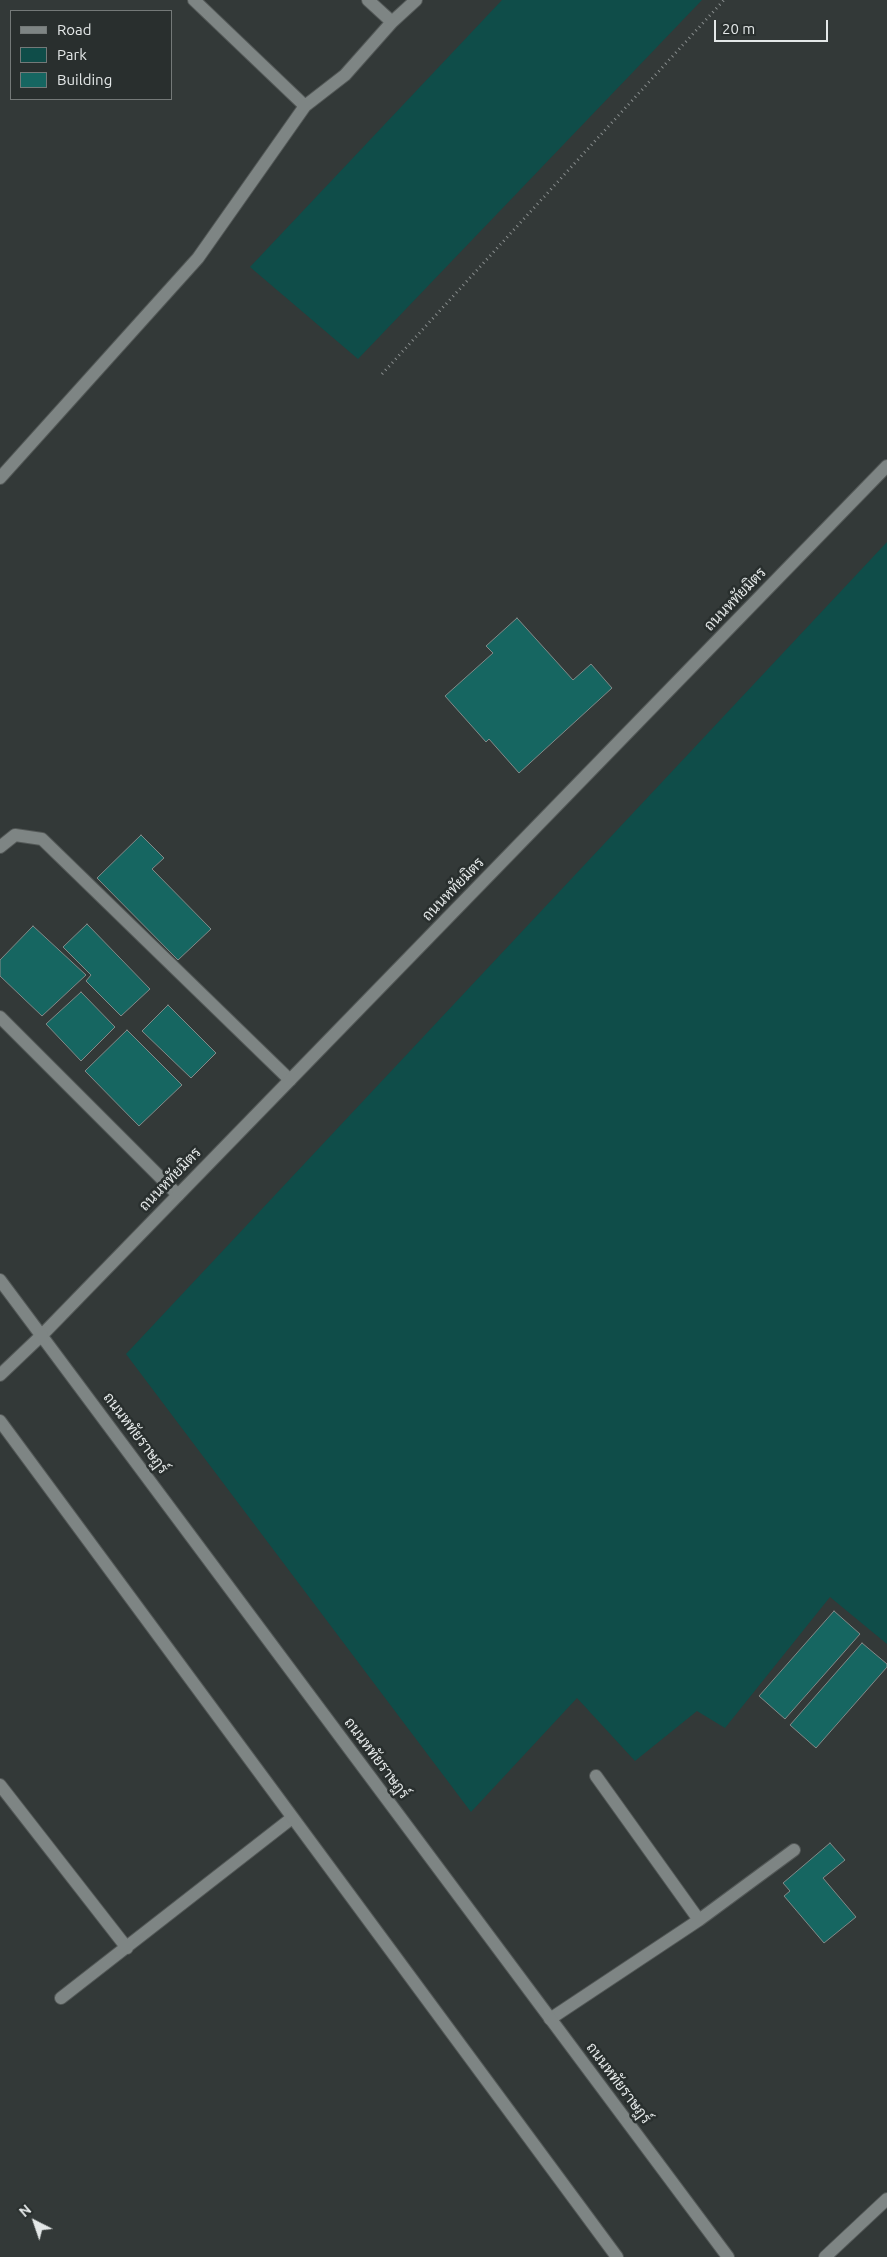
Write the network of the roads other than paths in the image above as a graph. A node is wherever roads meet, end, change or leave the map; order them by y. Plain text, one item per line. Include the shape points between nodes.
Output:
1 (194, 0) edge
2 (368, 0) edge
3 (416, 0) edge
4 (392, 22) junction
5 (305, 106) junction
6 (887, 466) edge
7 (0, 478) edge
8 (0, 847) edge
9 (0, 1017) edge
10 (290, 1080) junction
11 (178, 1195) junction
12 (0, 1280) edge
13 (42, 1335) junction
14 (0, 1375) edge
15 (0, 1421) edge
16 (596, 1776) dead end
17 (0, 1785) edge
18 (292, 1818) junction
19 (794, 1850) dead end
20 (699, 1920) junction
21 (127, 1948) junction
22 (62, 1998) dead end
23 (550, 2019) junction
24 (887, 2199) edge
25 (617, 2257) edge
26 (728, 2257) edge
27 (826, 2257) edge

1 - 5 main road
2 - 4 main road
3 - 4 main road
4 - 5 main road via 345,75
5 - 7 main road via 198,258
6 - 10 main road, ถนนหทัยมิตร
8 - 10 main road via 15,835 42,839
9 - 11 main road
10 - 11 main road, ถนนหทัยมิตร
11 - 13 main road, ถนนหทัยมิตร
12 - 13 main road, ถนนหทัยราษฎร์
13 - 14 main road, ถนนหทัยมิตร
13 - 23 main road, ถนนหทัยราษฎร์
15 - 18 main road
16 - 20 main road
17 - 21 main road
18 - 21 main road
18 - 25 main road
19 - 20 main road
20 - 23 main road
21 - 22 main road
23 - 26 main road, ถนนหทัยราษฎร์
24 - 27 main road

